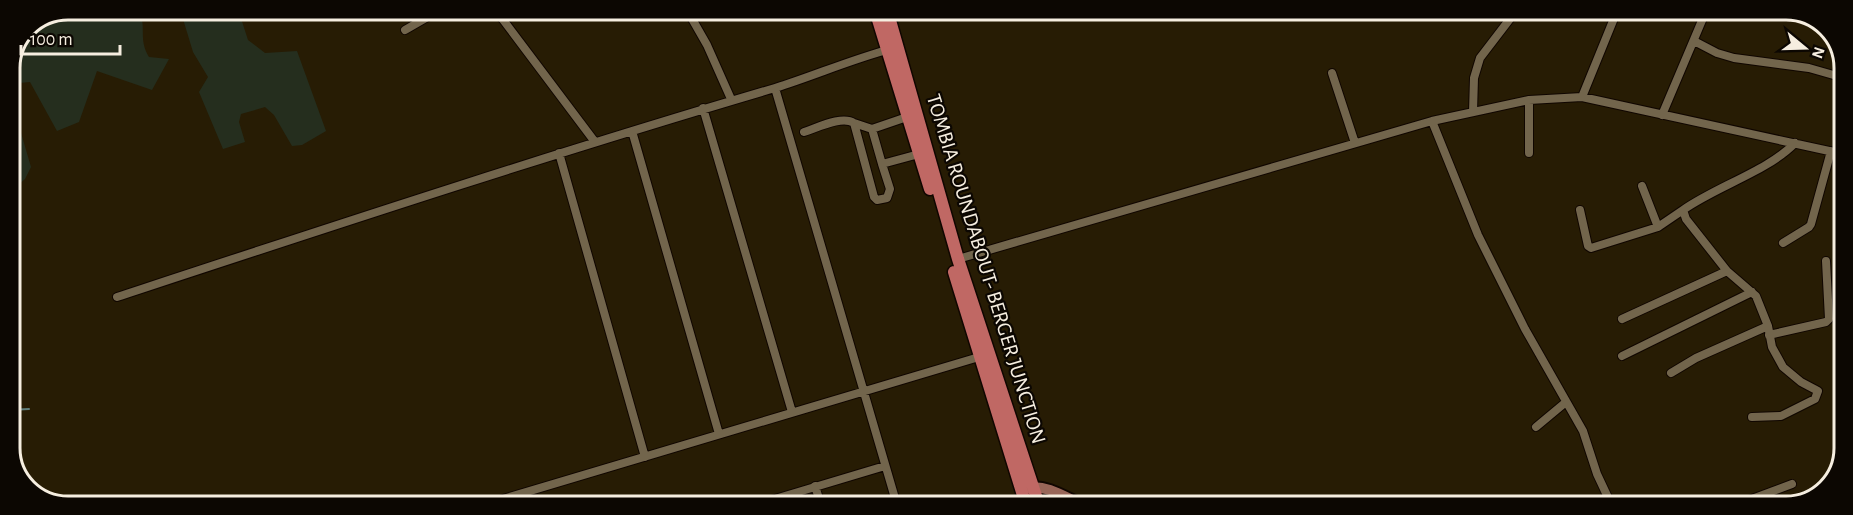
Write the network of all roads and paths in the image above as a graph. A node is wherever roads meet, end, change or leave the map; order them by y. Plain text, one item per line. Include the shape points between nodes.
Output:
1 (424, 19) edge
2 (503, 19) edge
3 (692, 19) edge
4 (879, 19) edge
5 (888, 19) edge
6 (1510, 19) edge
7 (1614, 19) edge
8 (1703, 19) edge
9 (405, 30) dead end
10 (1694, 41) junction
11 (893, 49) junction
12 (1332, 73) dead end
13 (1833, 75) edge
14 (775, 88) junction
15 (1582, 97) junction
16 (731, 99) junction
17 (1529, 100) junction
18 (703, 108) junction
19 (1473, 112) junction
20 (1662, 115) junction
21 (907, 117) junction
22 (1432, 121) junction
23 (854, 123) junction
24 (872, 129) junction
25 (632, 130) junction
26 (804, 132) dead end
27 (596, 142) junction
28 (1355, 143) junction
29 (1795, 143) junction
30 (1831, 151) joint
31 (559, 153) junction
32 (1529, 153) dead end
33 (919, 154) junction
34 (882, 164) junction
35 (1642, 186) dead end
36 (1580, 210) dead end
37 (1683, 210) junction
38 (1658, 227) junction
39 (1783, 243) dead end
40 (958, 259) junction
41 (1826, 261) dead end
42 (1727, 271) junction
43 (1752, 292) junction
44 (117, 297) dead end
45 (1622, 319) dead end
46 (1768, 326) junction
47 (1769, 335) junction
48 (1622, 356) dead end
49 (979, 357) junction
50 (1671, 373) dead end
51 (864, 390) junction
52 (1566, 402) junction
53 (792, 412) junction
54 (1752, 417) dead end
55 (1536, 427) dead end
56 (719, 434) junction
57 (645, 457) junction
58 (885, 466) junction
59 (1792, 484) dead end
60 (815, 486) junction
61 (1034, 487) junction
62 (1021, 489) junction
63 (513, 496) edge
64 (783, 496) edge
65 (818, 496) edge
66 (894, 496) edge
67 (1023, 496) edge
68 (1036, 496) edge
69 (1064, 496) edge
70 (1607, 496) edge
71 (1760, 496) edge

1 - 9 street
2 - 27 street
3 - 16 street
4 - 11 main road, TOMBIA ROUNDABOUT- BERGER JUNCTION
5 - 11 main road, TOMBIA ROUNDABOUT- BERGER JUNCTION
6 - 19 street via 1480,58 1474,78
7 - 15 street
8 - 10 street
10 - 13 street via 1734,58
10 - 20 street
11 - 14 street
11 - 21 main road, TOMBIA ROUNDABOUT- BERGER JUNCTION
11 - 40 main road, TOMBIA ROUNDABOUT- BERGER JUNCTION
12 - 28 street
14 - 16 street
14 - 51 street
15 - 17 street
15 - 20 street
16 - 18 street
17 - 19 street
17 - 32 street
18 - 25 street
18 - 53 street
19 - 22 street
20 - 29 street
21 - 24 street
21 - 33 main road, TOMBIA ROUNDABOUT- BERGER JUNCTION
22 - 28 street
22 - 52 street via 1478,235
23 - 24 street
23 - 26 street via 844,120
23 - 34 street via 877,200 887,198 890,191
24 - 34 street
25 - 27 street
25 - 56 street
27 - 31 street
28 - 40 street
29 - 30 street
29 - 37 street via 1781,156
30 - 39 street via 1811,224
31 - 44 street
31 - 57 street
33 - 34 street
33 - 49 main road, TOMBIA ROUNDABOUT- BERGER JUNCTION
35 - 38 street
36 - 38 street via 1591,248
37 - 38 street
37 - 42 street
40 - 61 main road, TOMBIA ROUNDABOUT- BERGER JUNCTION
41 - 47 street via 1829,319
42 - 43 street
42 - 45 street
43 - 46 street
43 - 48 street
46 - 47 street
46 - 50 street
47 - 54 street via 1783,367 1818,394 1781,416
49 - 51 street
49 - 62 main road, TOMBIA ROUNDABOUT- BERGER JUNCTION
51 - 53 street
51 - 58 street
52 - 55 street
52 - 70 street via 1583,431
53 - 56 street
56 - 57 street
57 - 63 street
58 - 60 street
58 - 66 street
59 - 71 street
60 - 64 street
60 - 65 street
61 - 62 street
61 - 68 main road, TOMBIA ROUNDABOUT- BERGER JUNCTION
61 - 69 street
62 - 67 main road, TOMBIA ROUNDABOUT- BERGER JUNCTION

